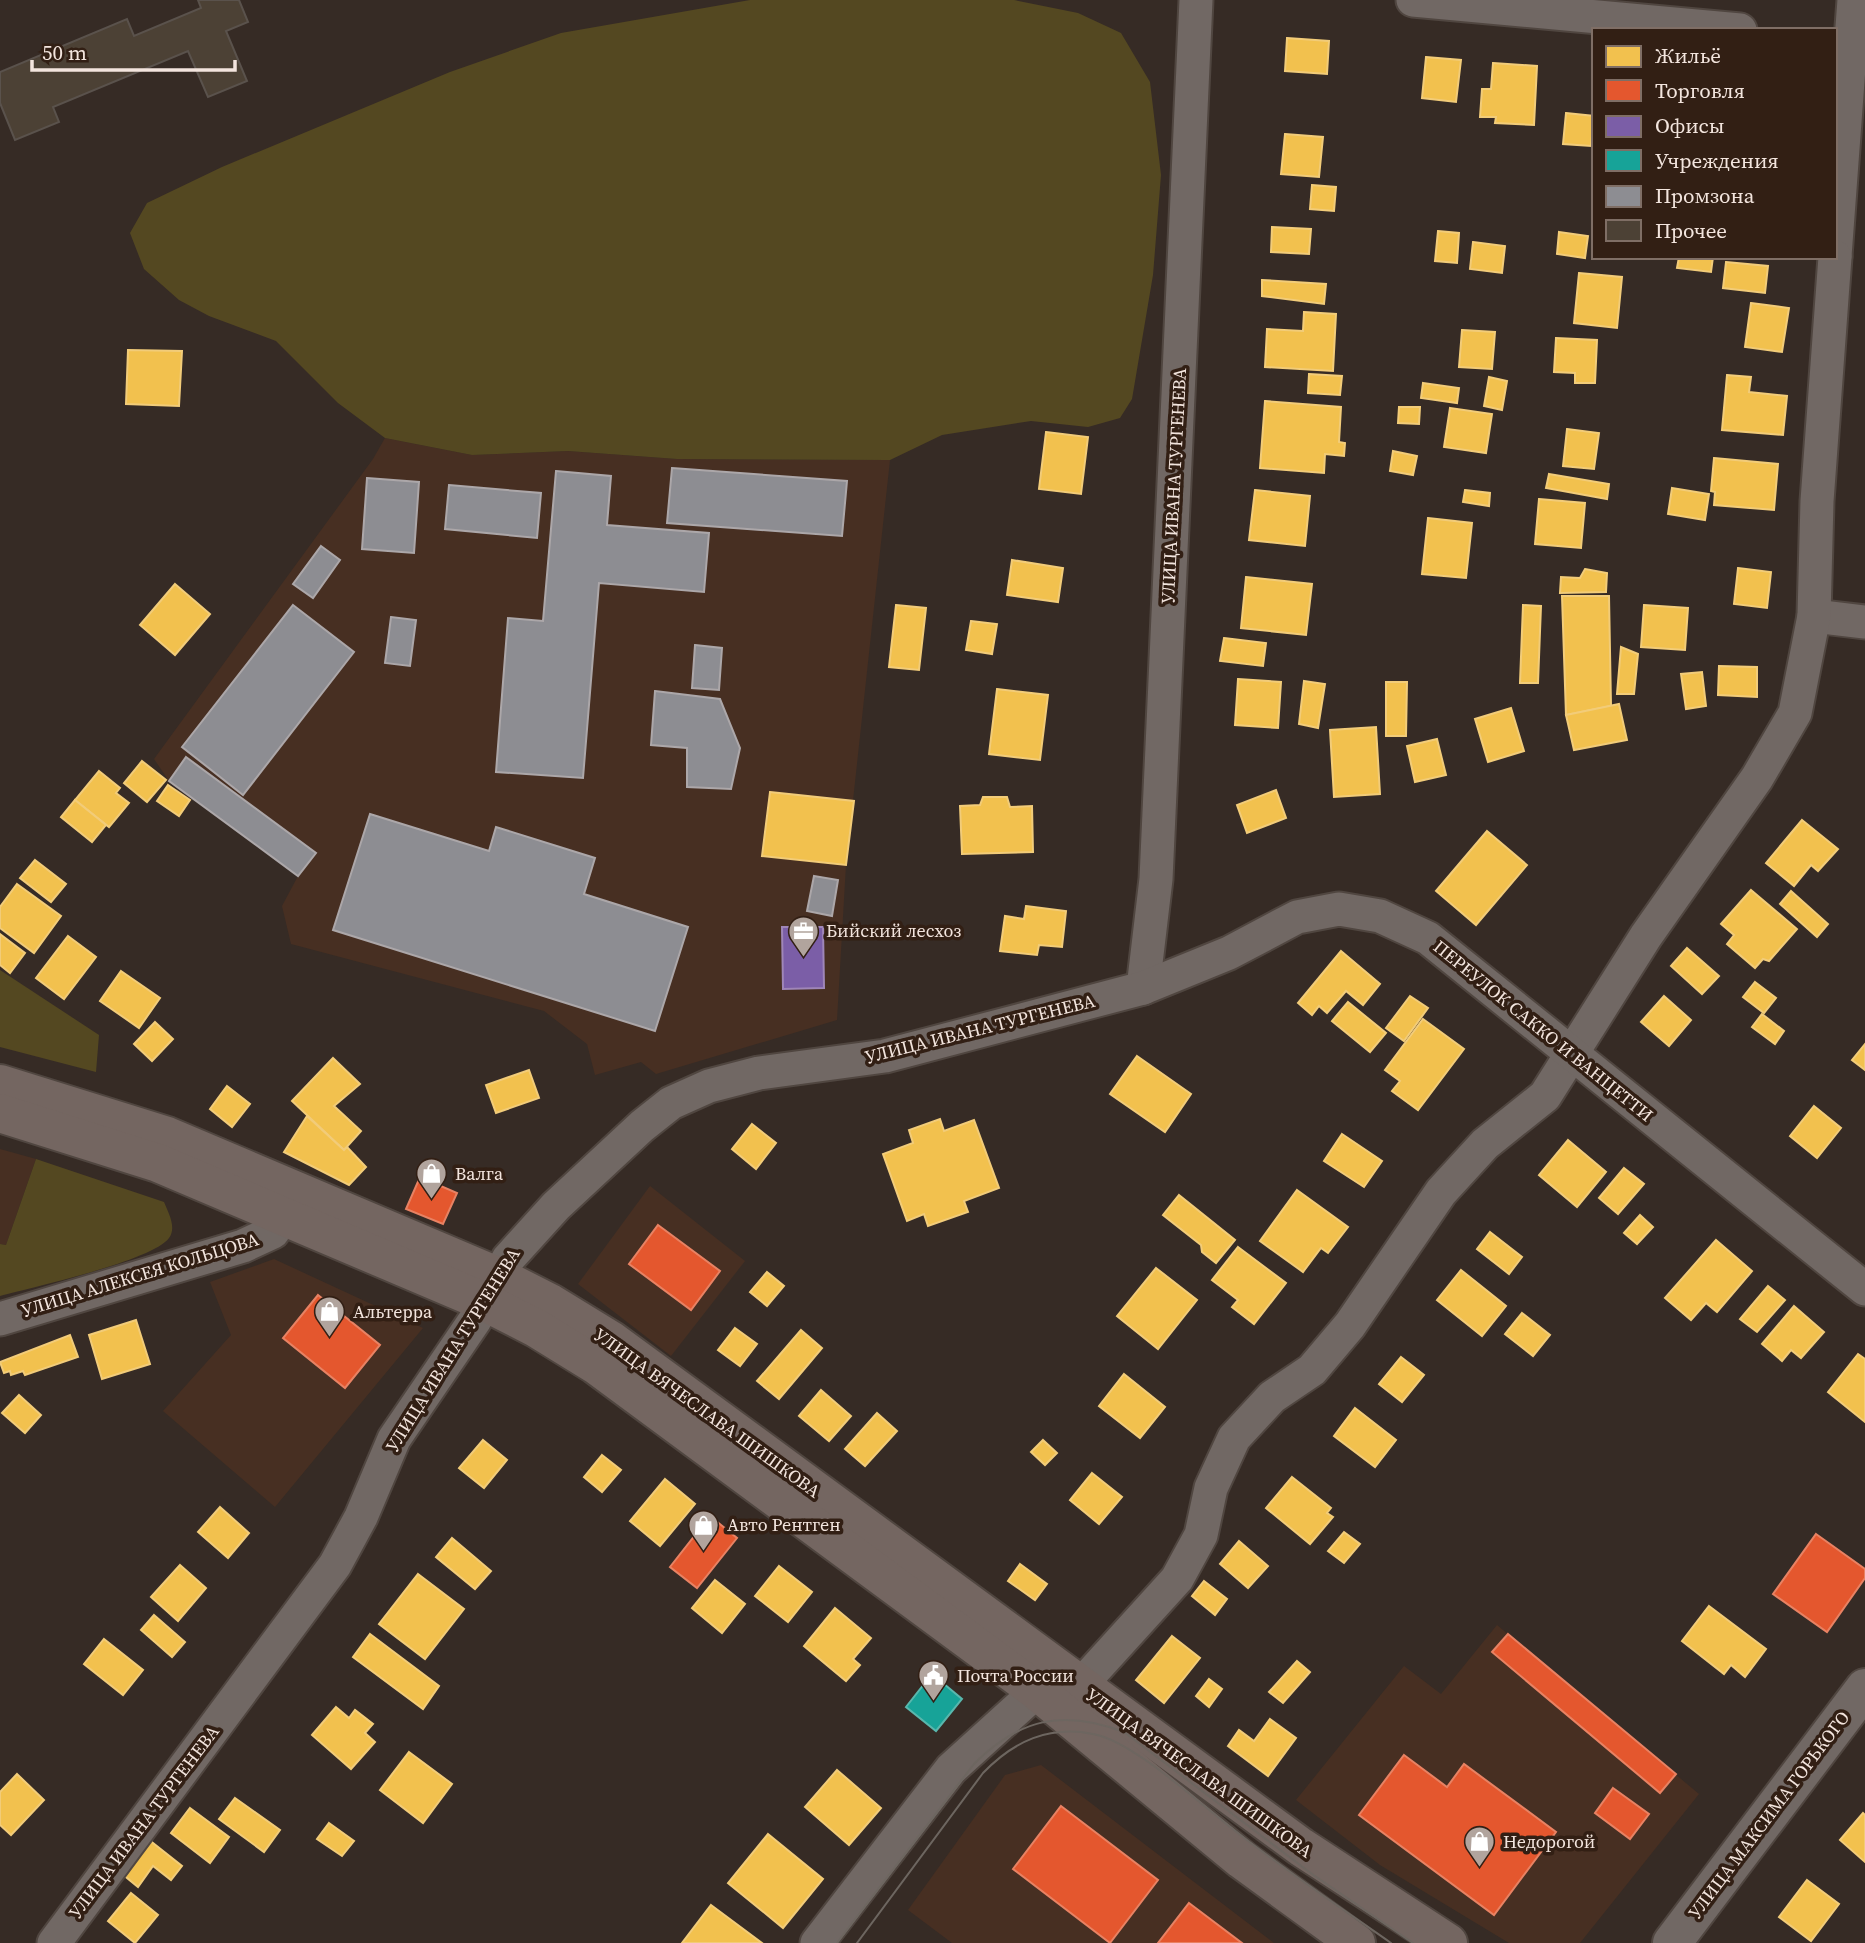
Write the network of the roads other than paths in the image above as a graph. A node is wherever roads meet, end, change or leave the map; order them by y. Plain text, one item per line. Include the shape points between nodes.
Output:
1 (1196, 0) edge
2 (1413, 0) edge
3 (1854, 0) edge
4 (1718, 28) edge
5 (1850, 40) edge
6 (1837, 227) edge
7 (1835, 259) edge
8 (1814, 616) junction
9 (1865, 622) edge
10 (1143, 988) junction
11 (1572, 1053) junction
12 (0, 1084) edge
13 (0, 1113) edge
14 (290, 1202) junction
15 (491, 1289) junction
16 (1865, 1290) edge
17 (0, 1319) edge
18 (1079, 1687) junction
19 (1865, 1688) edge
20 (1037, 1691) junction
21 (59, 1941) edge
22 (817, 1943) edge
23 (1356, 1943) edge
24 (1448, 1943) edge
25 (1672, 1943) edge

1 - 10 street, УЛИЦА ИВАНА ТУРГЕНЕВА via 1156,879
2 - 4 street
3 - 5 street
5 - 6 street
7 - 8 street via 1817,501
8 - 9 street
8 - 11 street via 1796,713
10 - 11 street, ПЕРЕУЛОК САККО И ВАНЦЕТТИ via 1229,953 1297,917 1339,909 1380,916 1428,938
10 - 15 street, УЛИЦА ИВАНА ТУРГЕНЕВА via 884,1056 759,1073 709,1086 671,1103 522,1241
11 - 16 street, ПЕРЕУЛОК САККО И ВАНЦЕТТИ
11 - 18 street via 1545,1096 1485,1144 1440,1192 1350,1325 1312,1370 1272,1397 1234,1438 1212,1488 1200,1535 1177,1579
12 - 14 main road, УЛИЦА ВЯЧЕСЛАВА ШИШКОВА via 167,1136
13 - 14 main road, УЛИЦА ВЯЧЕСЛАВА ШИШКОВА
14 - 15 main road, УЛИЦА ВЯЧЕСЛАВА ШИШКОВА
14 - 17 street, УЛИЦА АЛЕКСЕЯ КОЛЬЦОВА via 273,1232 243,1246
15 - 18 main road, УЛИЦА ВЯЧЕСЛАВА ШИШКОВА via 550,1303 612,1341
15 - 20 main road, УЛИЦА ВЯЧЕСЛАВА ШИШКОВА via 536,1328 596,1365
15 - 21 street, УЛИЦА ИВАНА ТУРГЕНЕВА via 394,1439 335,1564
18 - 24 main road, УЛИЦА ВЯЧЕСЛАВА ШИШКОВА via 1301,1847
19 - 25 main road, УЛИЦА МАКСИМА ГОРЬКОГО
20 - 22 street via 951,1769
20 - 23 main road, УЛИЦА ВЯЧЕСЛАВА ШИШКОВА via 1242,1860

